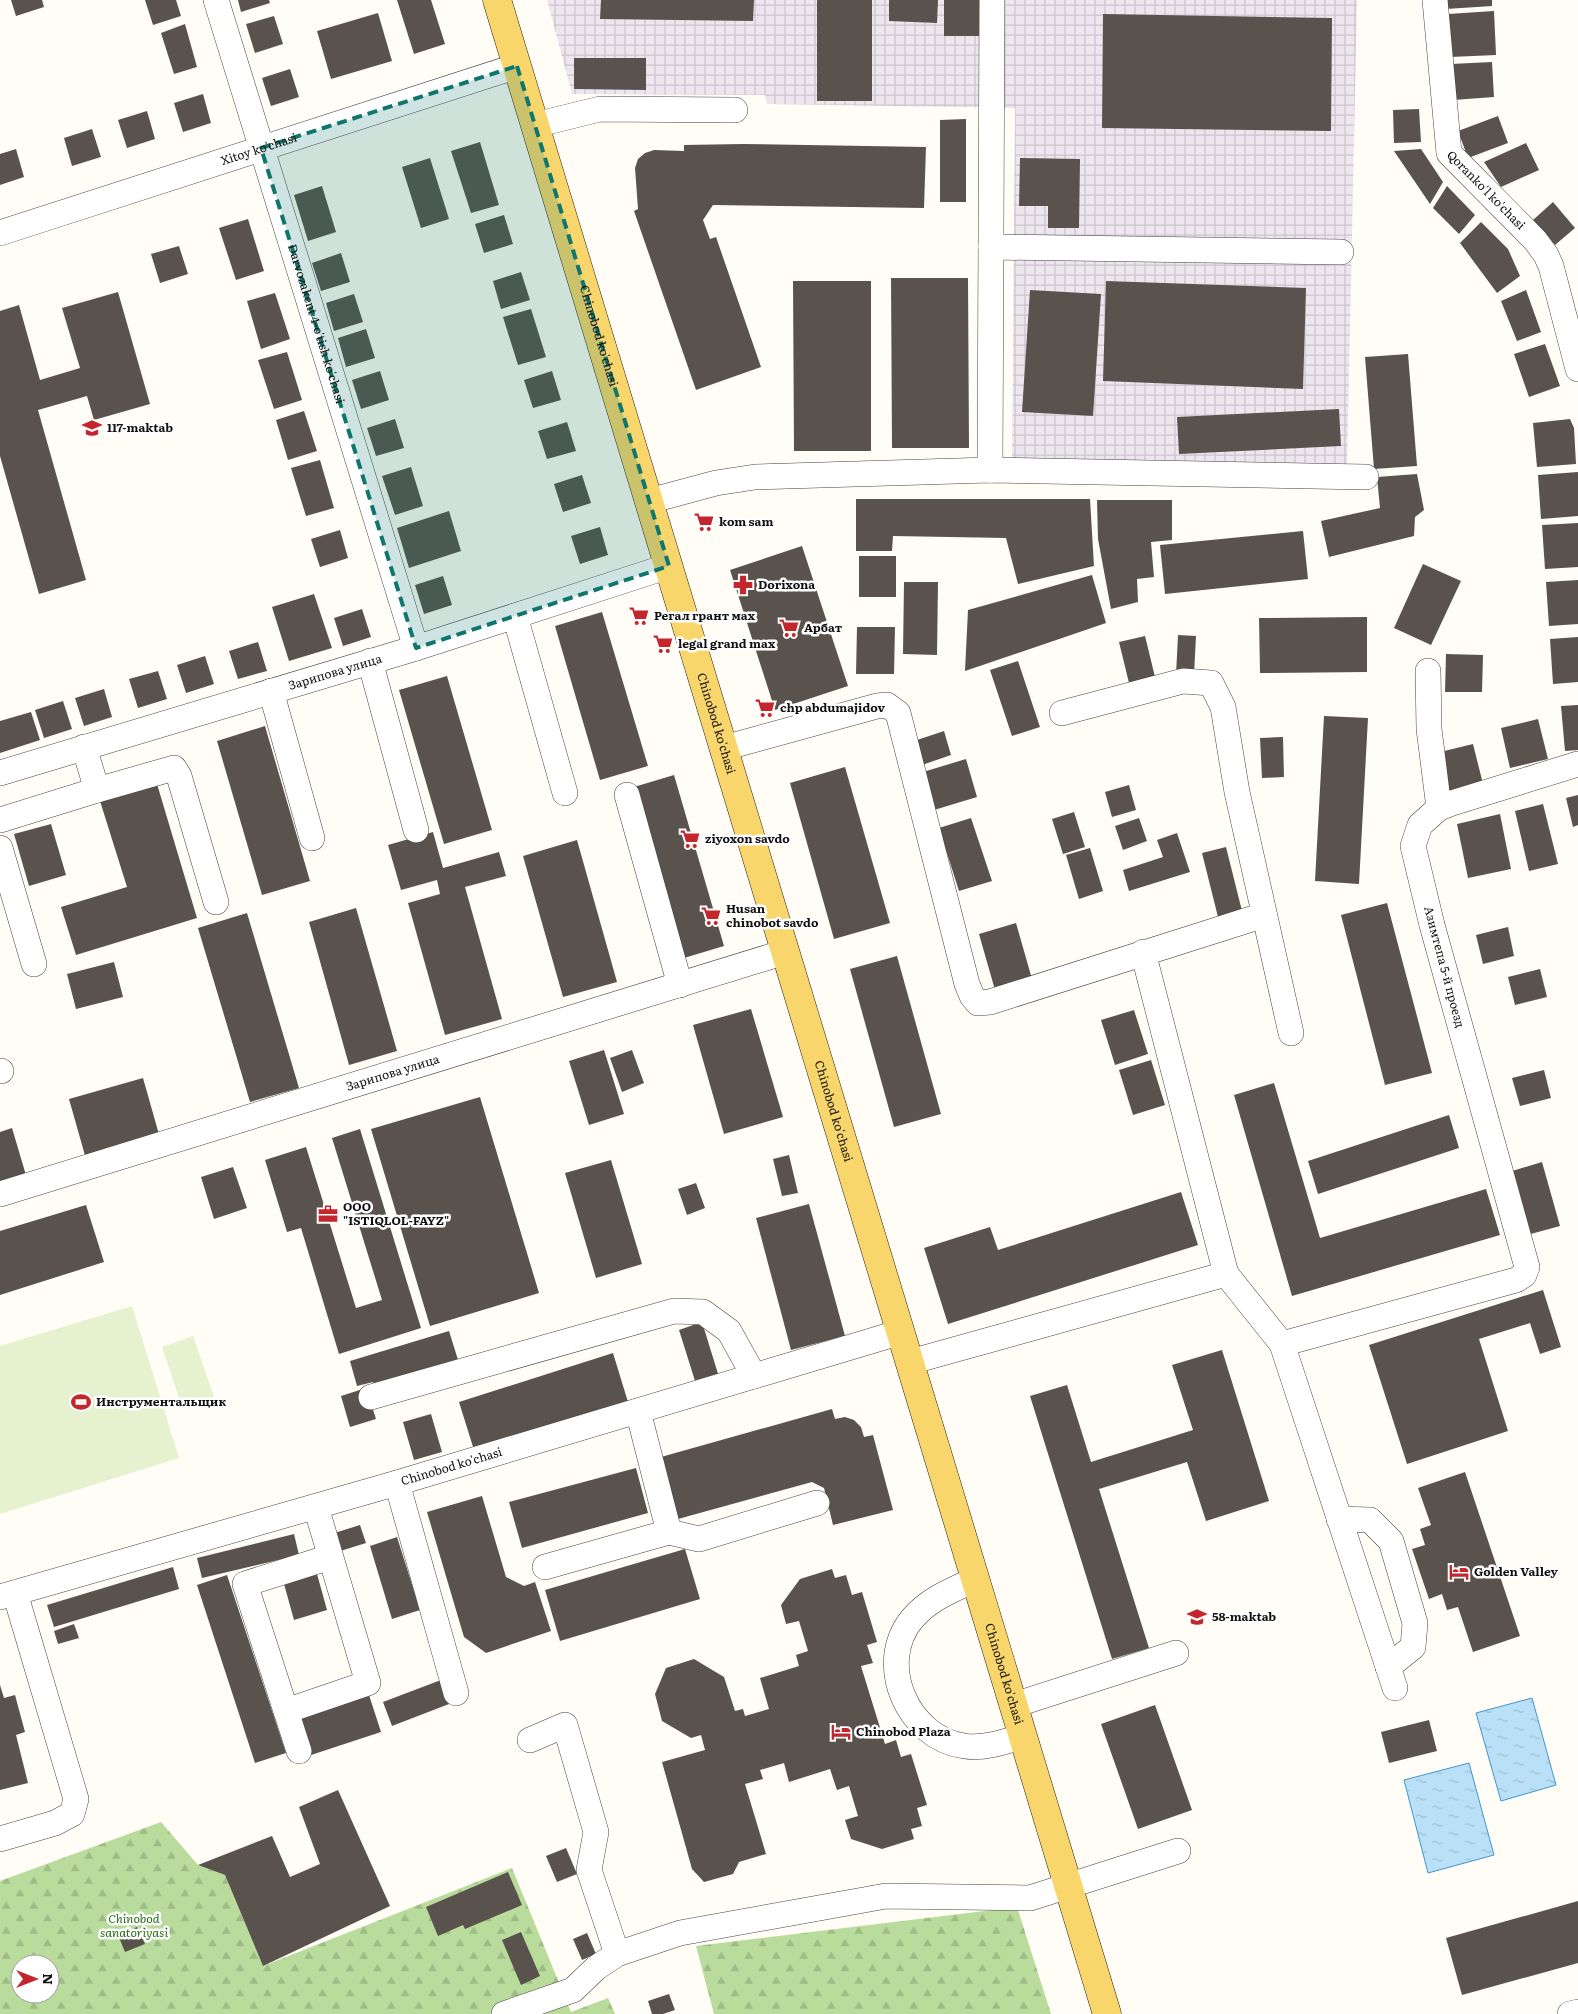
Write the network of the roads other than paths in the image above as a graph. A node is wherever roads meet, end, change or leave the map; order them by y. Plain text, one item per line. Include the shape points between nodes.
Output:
1 (216, 0) edge
2 (497, 0) edge
3 (992, 0) edge
4 (1435, 0) edge
5 (517, 66) junction
6 (734, 110) dead end
7 (535, 125) junction
8 (261, 148) junction
9 (0, 232) edge
10 (991, 247) junction
11 (1341, 252) dead end
12 (1578, 369) edge
13 (990, 470) junction
14 (1366, 477) dead end
15 (649, 501) junction
16 (669, 566) junction
17 (515, 616) junction
18 (416, 648) junction
19 (370, 662) junction
20 (1428, 670) dead end
21 (271, 691) junction
22 (1062, 713) dead end
23 (84, 748) junction
24 (724, 748) junction
25 (1578, 764) edge
26 (0, 773) edge
27 (97, 790) junction
28 (565, 793) dead end
29 (627, 795) dead end
30 (1439, 808) junction
31 (0, 820) edge
32 (416, 830) dead end
33 (312, 838) dead end
34 (0, 848) edge
35 (216, 902) dead end
36 (1264, 915) junction
37 (785, 952) junction
38 (1143, 952) junction
39 (34, 964) dead end
40 (680, 985) junction
41 (1291, 1033) dead end
42 (0, 1194) edge
43 (1226, 1274) junction
44 (901, 1332) junction
45 (1282, 1344) junction
46 (910, 1362) junction
47 (754, 1376) junction
48 (371, 1397) dead end
49 (638, 1411) junction
50 (397, 1483) junction
51 (817, 1504) dead end
52 (316, 1506) junction
53 (1339, 1519) junction
54 (669, 1532) junction
55 (330, 1557) junction
56 (546, 1567) dead end
57 (976, 1579) junction
58 (7, 1595) edge
59 (1176, 1653) dead end
60 (456, 1693) dead end
61 (1014, 1705) junction
62 (286, 1710) junction
63 (1023, 1736) junction
64 (530, 1740) dead end
65 (299, 1751) dead end
66 (0, 1839) edge
67 (1178, 1852) dead end
68 (1068, 1885) junction
69 (617, 1954) junction
70 (1578, 2012) edge
71 (504, 2014) edge
72 (1107, 2014) edge
73 (1570, 2014) edge

1 - 8 street, Darvozakent 4-o'tish ko'chasi
2 - 5 main road, Chinobod ko'chasi
3 - 10 street
4 - 12 street, Qoranko'l ko'chasi via 1449,153 1546,255
5 - 7 main road, Chinobod ko'chasi
5 - 8 street, Xitoy ko'chasi
6 - 7 street via 600,109
7 - 15 main road, Chinobod ko'chasi
8 - 9 street, Xitoy ko'chasi
8 - 18 street, Darvozakent 4-o'tish ko'chasi
10 - 11 street
10 - 13 street
13 - 14 street
13 - 15 street via 755,477 716,482
15 - 16 main road, Chinobod ko'chasi
16 - 17 street, Зарипова улица
16 - 24 main road, Chinobod ko'chasi
17 - 18 street, Зарипова улица
17 - 28 street
18 - 19 street, Зарипова улица
19 - 21 street, Зарипова улица
19 - 32 street
20 - 30 street via 1429,729
21 - 23 street, Зарипова улица
21 - 33 street
22 - 36 street via 1183,681 1211,683 1223,707 1237,792
23 - 26 street, Зарипова улица
23 - 27 street
24 - 37 main road, Chinobod ko'chasi
24 - 38 street via 878,706 887,705 898,713 967,984 978,1003 990,1002
25 - 30 street, Азимтепа 5-й проезд
27 - 31 street
27 - 35 street via 174,768
29 - 40 street
30 - 45 street, Азимтепа 5-й проезд via 1420,825 1413,846 1527,1268 1524,1275 1516,1280
34 - 39 street
36 - 38 street
36 - 41 street
37 - 40 street, Зарипова улица
37 - 44 main road, Chinobod ko'chasi
38 - 43 street
40 - 42 street, Зарипова улица
43 - 45 street
43 - 46 street
44 - 46 main road, Chinobod ko'chasi
44 - 47 street, Chinobod ko'chasi
45 - 53 street
46 - 57 main road, Chinobod ko'chasi
47 - 48 street via 729,1331 703,1312 674,1311
47 - 49 street, Chinobod ko'chasi
49 - 50 street, Chinobod ko'chasi
49 - 54 street
50 - 52 street, Chinobod ko'chasi
50 - 60 street
51 - 54 street via 699,1539
52 - 55 street
52 - 58 street, Chinobod ko'chasi
53 - 53 street via 1391,1677 1413,1648 1415,1623 1391,1541 1370,1520
54 - 56 street
55 - 62 street via 368,1683
55 - 62 street via 245,1584
57 - 61 main road, Chinobod ko'chasi
57 - 63 street via 932,1600 911,1620 897,1654 900,1694 925,1727 939,1738 955,1744 985,1746
58 - 66 street via 76,1799 72,1814 55,1823
59 - 61 street
61 - 63 main road, Chinobod ko'chasi
62 - 65 street
63 - 68 main road, Chinobod ko'chasi
64 - 69 street via 565,1725 596,1832 589,1870
67 - 68 street
68 - 69 street via 1030,1898 886,1896 680,1933
68 - 72 main road, Chinobod ko'chasi
69 - 71 street via 573,1990
70 - 73 street

